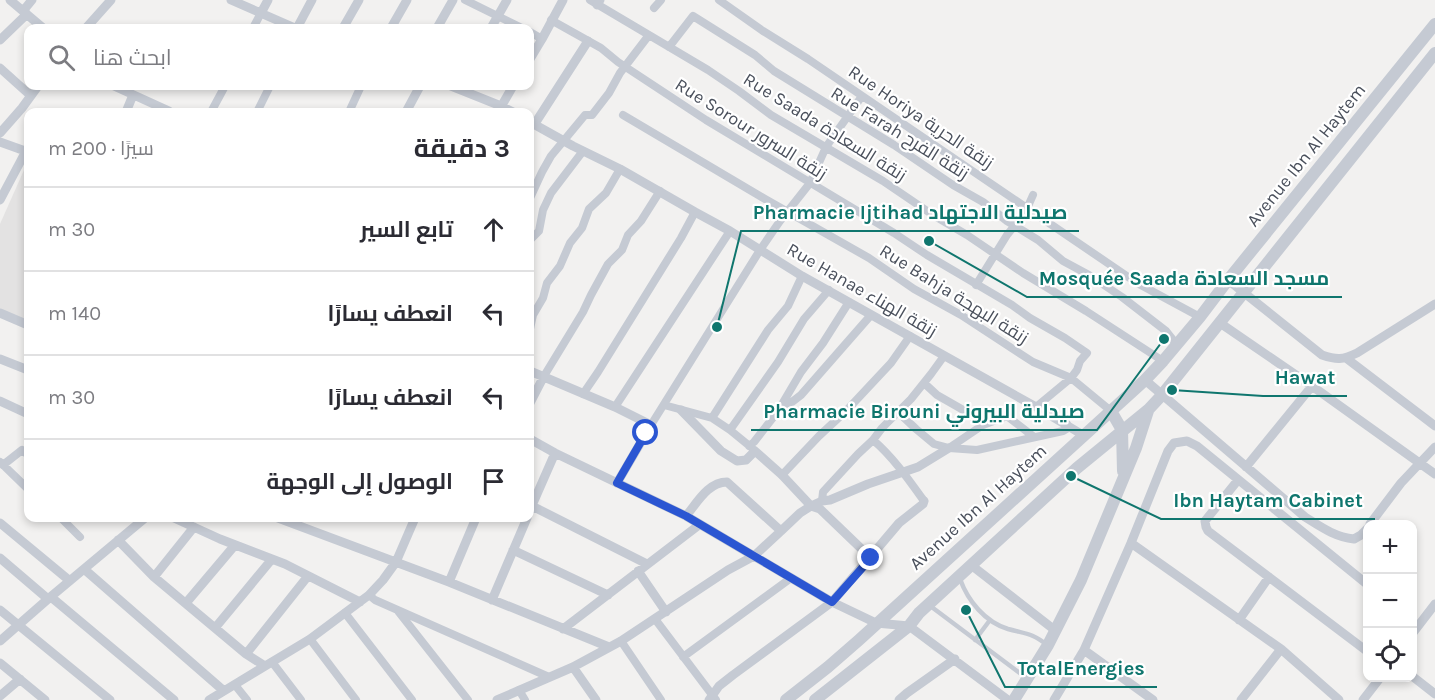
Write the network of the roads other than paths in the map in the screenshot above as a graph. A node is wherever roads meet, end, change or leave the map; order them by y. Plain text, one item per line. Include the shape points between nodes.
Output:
1 (10, 0) edge
2 (32, 0) edge
3 (111, 0) edge
4 (231, 0) edge
5 (268, 0) edge
6 (312, 0) edge
7 (359, 0) edge
8 (407, 0) edge
9 (453, 0) edge
10 (465, 0) edge
11 (507, 0) edge
12 (563, 0) edge
13 (661, 0) edge
14 (719, 0) edge
15 (596, 2) edge
16 (654, 8) dead end
17 (25, 13) junction
18 (261, 14) junction
19 (498, 16) junction
20 (551, 20) junction
21 (38, 24) edge
22 (90, 24) edge
23 (255, 24) edge
24 (286, 24) edge
25 (298, 24) edge
26 (345, 24) edge
27 (393, 24) edge
28 (438, 24) edge
29 (493, 24) edge
30 (514, 24) edge
31 (1435, 24) edge
32 (534, 34) edge
33 (649, 35) junction
34 (542, 39) junction
35 (0, 40) edge
36 (588, 41) junction
37 (669, 47) junction
38 (534, 52) edge
39 (1435, 53) edge
40 (625, 66) junction
41 (0, 68) edge
42 (24, 90) edge
43 (24, 90) edge
44 (34, 90) edge
45 (123, 90) edge
46 (223, 90) edge
47 (268, 90) edge
48 (359, 90) edge
49 (418, 90) edge
50 (464, 90) edge
51 (511, 90) edge
52 (30, 95) junction
53 (134, 95) junction
54 (862, 96) junction
55 (128, 108) edge
56 (162, 108) edge
57 (213, 108) edge
58 (259, 108) edge
59 (351, 108) edge
60 (408, 108) edge
61 (498, 108) edge
62 (501, 108) edge
63 (623, 115) dead end
64 (848, 116) junction
65 (534, 120) edge
66 (534, 124) edge
67 (0, 133) edge
68 (564, 141) junction
69 (0, 142) edge
70 (826, 147) junction
71 (24, 151) edge
72 (583, 151) junction
73 (24, 157) edge
74 (620, 169) junction
75 (810, 183) junction
76 (534, 189) edge
77 (660, 191) junction
78 (1033, 195) dead end
79 (0, 200) edge
80 (1028, 208) junction
81 (694, 212) junction
82 (787, 212) junction
83 (1015, 226) junction
84 (730, 231) junction
85 (534, 236) edge
86 (760, 250) junction
87 (995, 254) junction
88 (802, 276) junction
89 (1228, 280) junction
90 (976, 285) junction
91 (829, 290) junction
92 (1243, 293) junction
93 (849, 302) junction
94 (1435, 304) edge
95 (0, 313) edge
96 (534, 313) edge
97 (871, 315) junction
98 (1200, 317) junction
99 (24, 323) edge
100 (1220, 323) junction
101 (910, 336) junction
102 (1177, 345) junction
103 (944, 356) junction
104 (1346, 358) junction
105 (0, 359) edge
106 (1163, 361) junction
107 (24, 368) edge
108 (534, 373) edge
109 (543, 376) junction
110 (1071, 378) junction
111 (1145, 380) junction
112 (924, 383) junction
113 (1312, 386) junction
114 (584, 393) junction
115 (534, 394) edge
116 (1162, 395) junction
117 (0, 401) edge
118 (664, 405) junction
119 (615, 407) junction
120 (1036, 407) junction
121 (681, 410) junction
122 (1148, 410) junction
123 (1111, 411) junction
124 (24, 412) edge
125 (898, 412) junction
126 (775, 416) junction
127 (712, 418) junction
128 (1067, 424) junction
129 (651, 425) junction
130 (983, 425) junction
131 (1435, 426) edge
132 (730, 430) junction
133 (1122, 430) junction
134 (1083, 435) junction
135 (1034, 437) junction
136 (873, 440) junction
137 (534, 441) edge
138 (1435, 447) edge
139 (949, 448) junction
140 (752, 449) junction
141 (24, 453) edge
142 (555, 453) junction
143 (1420, 463) junction
144 (2, 464) edge
145 (1246, 467) junction
146 (902, 473) junction
147 (1435, 474) edge
148 (782, 475) junction
149 (1124, 475) junction
150 (1238, 480) junction
151 (617, 483) junction
152 (24, 485) edge
153 (822, 501) junction
154 (924, 501) joint
155 (534, 502) edge
156 (811, 506) junction
157 (534, 510) edge
158 (686, 516) junction
159 (1373, 520) edge
160 (65, 522) edge
161 (138, 522) edge
162 (184, 522) edge
163 (289, 522) edge
164 (413, 522) edge
165 (474, 522) edge
166 (525, 522) edge
167 (0, 523) edge
168 (699, 525) junction
169 (194, 526) junction
170 (781, 531) junction
171 (1363, 533) edge
172 (80, 537) dead end
173 (118, 540) junction
174 (1131, 543) junction
175 (235, 545) junction
176 (513, 550) junction
177 (754, 556) junction
178 (0, 558) edge
179 (871, 558) junction
180 (272, 559) junction
181 (396, 562) junction
182 (647, 564) junction
183 (972, 565) junction
184 (84, 569) junction
185 (638, 572) junction
186 (308, 576) junction
187 (154, 577) junction
188 (959, 577) junction
189 (1269, 577) junction
190 (791, 579) junction
191 (70, 581) junction
192 (1363, 581) edge
193 (449, 582) junction
194 (369, 595) junction
195 (608, 595) junction
196 (50, 598) junction
197 (492, 600) junction
198 (360, 602) junction
199 (832, 602) junction
200 (186, 603) junction
201 (1435, 604) edge
202 (928, 605) junction
203 (0, 610) edge
204 (397, 610) junction
205 (345, 612) junction
206 (666, 612) junction
207 (655, 619) junction
208 (990, 620) junction
209 (1239, 620) junction
210 (876, 623) junction
211 (1417, 624) edge
212 (18, 625) junction
213 (909, 626) junction
214 (215, 628) junction
215 (563, 629) junction
216 (1056, 631) junction
217 (310, 639) junction
218 (621, 640) junction
219 (975, 640) junction
220 (0, 641) edge
221 (1048, 645) junction
222 (609, 647) junction
223 (1363, 648) edge
224 (1084, 650) junction
225 (1281, 650) junction
226 (246, 654) junction
227 (683, 657) junction
228 (955, 659) junction
229 (0, 663) edge
230 (269, 664) junction
231 (573, 667) junction
232 (549, 677) junction
233 (20, 679) junction
234 (1028, 679) junction
235 (1417, 679) edge
236 (1377, 682) edge
237 (236, 685) junction
238 (224, 690) junction
239 (519, 690) junction
240 (1435, 694) edge
241 (0, 696) edge
242 (712, 698) edge
243 (45, 700) edge
244 (110, 700) edge
245 (174, 700) edge
246 (209, 700) edge
247 (246, 700) edge
248 (302, 700) edge
249 (356, 700) edge
250 (412, 700) edge
251 (468, 700) edge
252 (497, 700) edge
253 (525, 700) edge
254 (596, 700) edge
255 (661, 700) edge
256 (786, 700) edge
257 (815, 700) edge
258 (899, 700) edge
259 (1008, 700) edge
260 (1014, 700) edge
261 (1054, 700) edge
262 (1153, 700) edge
263 (1241, 700) edge
264 (1339, 700) edge
265 (1363, 700) edge

1 - 17 street
2 - 17 street
3 - 22 street
4 - 18 street
5 - 18 street
6 - 25 street
7 - 26 street
8 - 27 street
9 - 28 street
10 - 19 street
11 - 19 street
12 - 20 street
13 - 16 street
14 - 54 street, Rue Horiya زنقة الحرية
15 - 33 street, Rue Saada زنقة السعادة
17 - 21 street
17 - 35 street
18 - 23 street
18 - 24 street
19 - 29 street
19 - 30 street
20 - 34 street
20 - 36 street, Rue Sorour زنقة السرور
31 - 89 street, Avenue Ibn Al Haytem
32 - 34 street
33 - 37 street, Rue Saada زنقة السعادة
33 - 40 street
34 - 38 street
36 - 40 street, Rue Sorour زنقة السرور
36 - 65 street
37 - 64 street, Rue Farah زنقة الفرح via 693,16
37 - 70 street, Rue Saada زنقة السعادة
39 - 92 street, Avenue Ibn Al Haytem
40 - 68 street via 592,115 585,115
40 - 75 street, Rue Sorour زنقة السرور
41 - 42 street
43 - 52 street
44 - 52 street
45 - 53 street
46 - 57 street
47 - 58 street
48 - 59 street
49 - 60 street
50 - 61 street
51 - 62 street
52 - 67 street
53 - 55 street
53 - 56 street
54 - 64 street
54 - 80 street, Rue Horiya زنقة الحرية
63 - 82 street, Rue Bahja زنقة البهجة
64 - 70 street
64 - 83 street, Rue Farah زنقة الفرح
66 - 68 street, Rue Hanae زنقة الهناء
68 - 72 street, Rue Hanae زنقة الهناء
68 - 76 street via 551,156
69 - 71 street
70 - 75 street
70 - 87 street, Rue Saada زنقة السعادة
72 - 74 street, Rue Hanae زنقة الهناء
72 - 85 street via 551,193
73 - 79 street
74 - 77 street, Rue Hanae زنقة الهناء
74 - 96 street via 606,193 589,209
75 - 82 street
75 - 90 street, Rue Sorour زنقة السرور
77 - 81 street, Rue Hanae زنقة الهناء
77 - 109 street via 608,264
78 - 80 street
80 - 83 street
80 - 98 street, Rue Horiya زنقة الحرية via 1137,283
81 - 84 street, Rue Hanae زنقة الهناء
81 - 114 street
82 - 86 street
82 - 110 street, Rue Bahja زنقة البهجة via 869,258 1032,362
83 - 87 street
83 - 102 street, Rue Farah زنقة الفرح via 1122,297 1166,331
84 - 86 street, Rue Hanae زنقة الهناء
84 - 119 street
86 - 88 street, Rue Hanae زنقة الهناء
86 - 118 street
87 - 90 street
87 - 106 street, Rue Saada زنقة السعادة
88 - 91 street, Rue Hanae زنقة الهناء
88 - 127 street via 788,306 768,330
89 - 92 street
89 - 98 street, Avenue Ibn Al Haytem
90 - 110 street, Rue Sorour زنقة السرور via 1087,353
91 - 93 street, Rue Hanae زنقة الهناء
91 - 132 street via 804,319
92 - 100 street, Avenue Ibn Al Haytem
92 - 104 street via 1322,355
93 - 97 street, Rue Hanae زنقة الهناء
93 - 126 street
94 - 104 street
95 - 99 street
97 - 101 street, Rue Hanae زنقة الهناء
97 - 126 street via 801,395
98 - 102 street, Avenue Ibn Al Haytem
100 - 113 street
100 - 116 street, Avenue Ibn Al Haytem
101 - 103 street, Rue Hanae زنقة الهناء
101 - 148 street via 891,363
102 - 106 street, Avenue Ibn Al Haytem
103 - 112 street
103 - 120 street, Rue Hanae زنقة الهناء
104 - 131 street
105 - 107 street
106 - 111 street, Avenue Ibn Al Haytem
108 - 109 street
109 - 114 street
109 - 115 street
110 - 120 street, Rue Sorour زنقة السرور
110 - 123 street, Rue Bahja زنقة البهجة
111 - 116 street
111 - 123 street, Avenue Ibn Al Haytem
112 - 125 street
112 - 130 street
113 - 143 street
113 - 145 street
114 - 119 street
116 - 122 street, Avenue Ibn Al Haytem
116 - 145 street
117 - 124 street
118 - 121 street
118 - 129 street
119 - 129 street
120 - 128 street, Rue Hanae زنقة الهناء
121 - 127 street
121 - 140 street via 721,451 737,461 747,460
122 - 133 street, Avenue Ibn Al Haytem
122 - 149 street
123 - 133 street
123 - 134 street, Avenue Ibn Al Haytem
125 - 136 street
125 - 139 street via 934,444
126 - 140 street
127 - 132 street
128 - 134 street, Rue Hanae زنقة الهناء
128 - 135 street via 1066,430
129 - 151 street
130 - 135 street via 1007,416
130 - 139 street
132 - 140 street
133 - 149 street
133 - 183 street, Avenue Ibn Al Haytem
134 - 210 street, Avenue Ibn Al Haytem
135 - 139 street via 977,450
136 - 146 street
136 - 153 street via 823,492
137 - 142 street
138 - 143 street
139 - 146 street
140 - 148 street
141 - 144 street
142 - 151 street
142 - 155 street
143 - 147 street
143 - 159 street
144 - 152 street
145 - 171 street via 1324,529 1354,539
146 - 153 street
146 - 154 street
148 - 156 street
149 - 216 street
150 - 174 street via 1197,446 1187,441 1174,443
150 - 189 street via 1204,521 1208,531
150 - 192 street
151 - 158 street
153 - 156 street
154 - 179 street via 899,523
156 - 170 street
156 - 179 street via 820,509
157 - 182 street
158 - 168 street
158 - 170 street via 705,492 727,482
160 - 172 street
161 - 173 street
162 - 169 street
163 - 181 street
164 - 181 street
165 - 193 street
166 - 176 street
167 - 191 street
168 - 177 street
168 - 182 street
169 - 175 street
169 - 187 street
170 - 177 street
173 - 184 street
173 - 187 street
174 - 209 street
174 - 224 street
175 - 180 street
175 - 200 street
176 - 195 street
176 - 197 street
177 - 190 street
177 - 206 street
178 - 196 street
179 - 199 street
180 - 186 street
180 - 214 street
181 - 193 street
181 - 194 street
182 - 185 street
183 - 188 street, Avenue Ibn Al Haytem
183 - 216 street
184 - 191 street
184 - 238 street
185 - 195 street
185 - 206 street
186 - 198 street
186 - 226 street
187 - 200 street
188 - 202 street, Avenue Ibn Al Haytem
188 - 208 lane via 968,596
189 - 209 street
189 - 223 street
190 - 199 street
190 - 227 street
191 - 196 street
193 - 197 street
194 - 198 street
194 - 204 street
195 - 215 street
196 - 212 street
196 - 245 street
197 - 215 street
198 - 205 street
199 - 210 street
199 - 242 street via 719,686
200 - 214 street
201 - 211 street
202 - 213 street, Avenue Ibn Al Haytem
202 - 219 lane
203 - 212 street
204 - 232 street
204 - 251 street
205 - 217 street
205 - 250 street
206 - 207 street
207 - 218 street
207 - 227 street
208 - 219 lane
208 - 221 lane via 1028,633
209 - 225 street
210 - 213 street
210 - 256 street, Avenue Ibn Al Haytem
212 - 220 street
212 - 244 street
213 - 228 street
213 - 257 street, Avenue Ibn Al Haytem
214 - 226 street
215 - 222 street
216 - 221 street
217 - 230 street
217 - 249 street
218 - 222 street
218 - 255 street
219 - 234 lane
221 - 234 street
222 - 231 street
224 - 261 street
224 - 262 street
225 - 263 street
225 - 264 street
226 - 230 street
227 - 242 street
228 - 258 street
228 - 259 street
229 - 233 street
230 - 237 street
230 - 248 street
231 - 232 street
231 - 254 street
232 - 239 street
233 - 241 street
233 - 243 street
234 - 260 street
235 - 240 street
236 - 265 street
237 - 238 street
237 - 247 street
238 - 246 street
239 - 252 street
239 - 253 street

